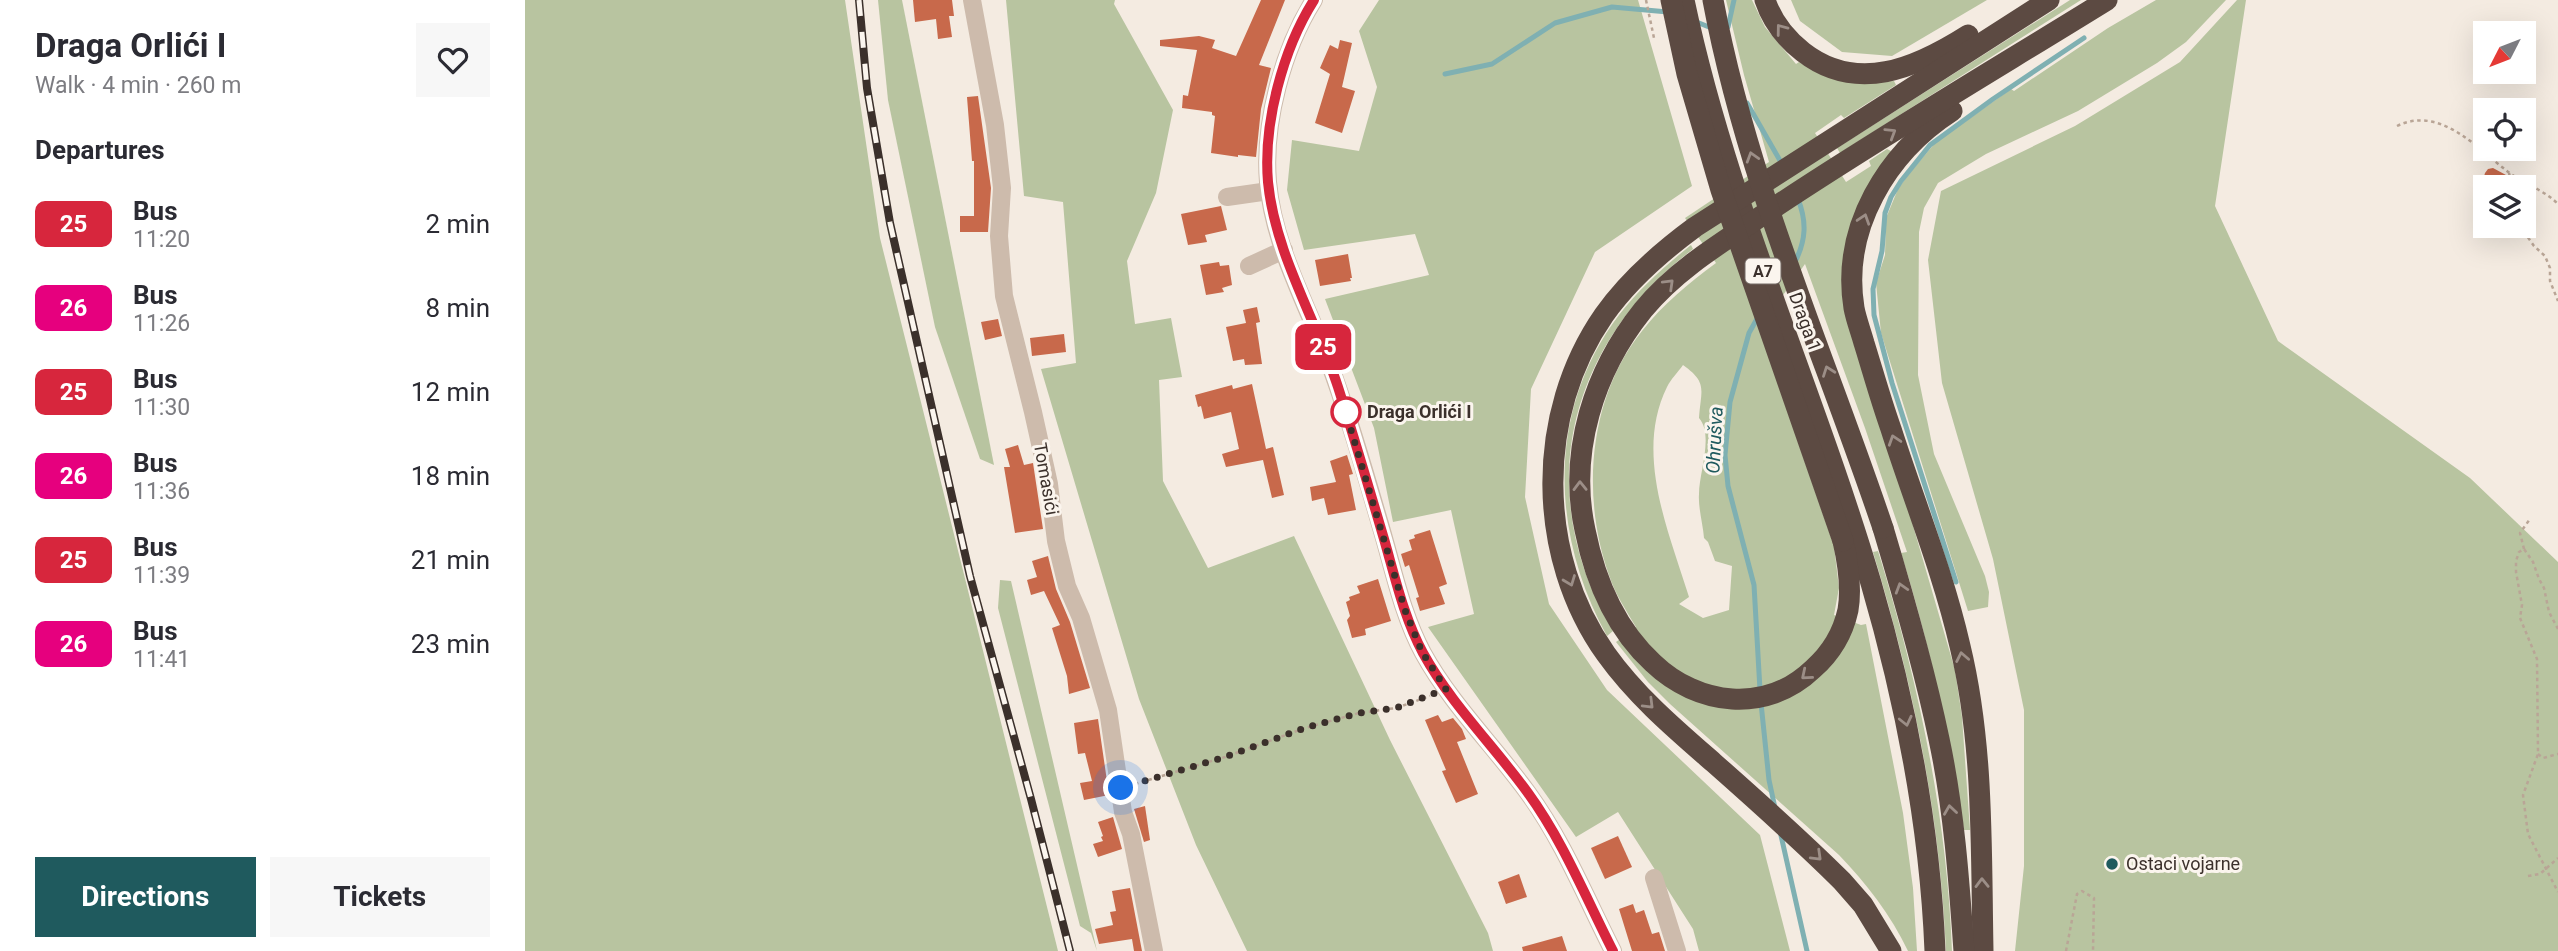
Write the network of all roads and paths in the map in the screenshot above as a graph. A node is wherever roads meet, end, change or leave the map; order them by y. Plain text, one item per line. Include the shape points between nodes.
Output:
1 (972, 0) edge
2 (1314, 0) edge
3 (1646, 0) edge
4 (1671, 0) edge
5 (1684, 0) edge
6 (1713, 0) edge
7 (1765, 0) edge
8 (2023, 0) edge
9 (2049, 0) edge
10 (2107, 0) edge
11 (2124, 0) edge
12 (1654, 38) dead end
13 (2397, 126) dead end
14 (2509, 173) joint
15 (1269, 191) junction
16 (1227, 197) dead end
17 (2558, 204) edge
18 (2528, 238) edge
19 (1284, 250) junction
20 (1249, 266) dead end
21 (2558, 301) edge
22 (2530, 519) dead end
23 (1850, 539) junction
24 (2523, 549) junction
25 (2558, 629) edge
26 (1446, 689) junction
27 (2539, 754) junction
28 (2558, 754) edge
29 (1121, 788) junction
30 (2558, 858) edge
31 (2546, 870) junction
32 (2528, 876) dead end
33 (1654, 878) dead end
34 (2558, 892) edge
35 (1154, 951) edge
36 (1613, 951) edge
37 (1677, 951) edge
38 (1891, 951) edge
39 (1935, 951) edge
40 (1964, 951) edge
41 (1983, 951) edge
42 (2066, 951) edge
43 (2093, 951) edge

1 - 29 street, Tomasići via 1002,188 999,236 1004,296 1049,484 1056,541 1108,710
2 - 15 street via 1299,24 1283,67 1270,137
3 - 12 path
4 - 23 highway, bridge via 1721,190
5 - 23 highway, Draga 1 / A7 via 1730,176
40 -> 6 highway, Draga 1 / A7, bridge via 1958,866 1940,742 1920,652 1883,528 1758,178
8 -> 7 highway via 1937,53 1885,73 1861,75 1816,62 1786,37
9 -> 38 highway, bridge via 1695,227 1654,259 1604,316 1584,349 1559,421 1553,459 1556,534 1579,605 1604,652 1670,725 1842,881
23 -> 10 highway, bridge via 1845,621 1831,649 1807,675 1778,693 1745,699 1689,689 1659,669 1628,635 1607,600 1589,553 1580,478 1583,442 1600,382 1622,338 1645,308 1710,251 1833,169
41 -> 11 highway via 1978,770 1967,679 1943,587 1854,307 1855,247 1881,180 1925,130
13 - 14 path via 2417,120 2447,126
14 - 17 path
15 - 16 street
15 - 19 street
18 - 21 path via 2545,256
19 - 20 street
19 - 26 street via 1336,380 1406,614 1422,652
22 - 24 path via 2520,533
23 -> 39 highway, A7 via 1872,584 1914,763 1926,835
24 - 25 path via 2533,562
24 - 27 path via 2516,572 2520,618 2537,659
26 - 29 path via 1396,708 1305,728
26 - 36 street via 1545,818
27 - 28 path via 2543,758
27 - 31 path via 2523,795 2528,834
29 - 35 street, Tomasići
30 - 31 path
31 - 32 path
31 - 34 path
33 - 37 street
42 - 43 path via 2077,894 2082,891 2094,898

